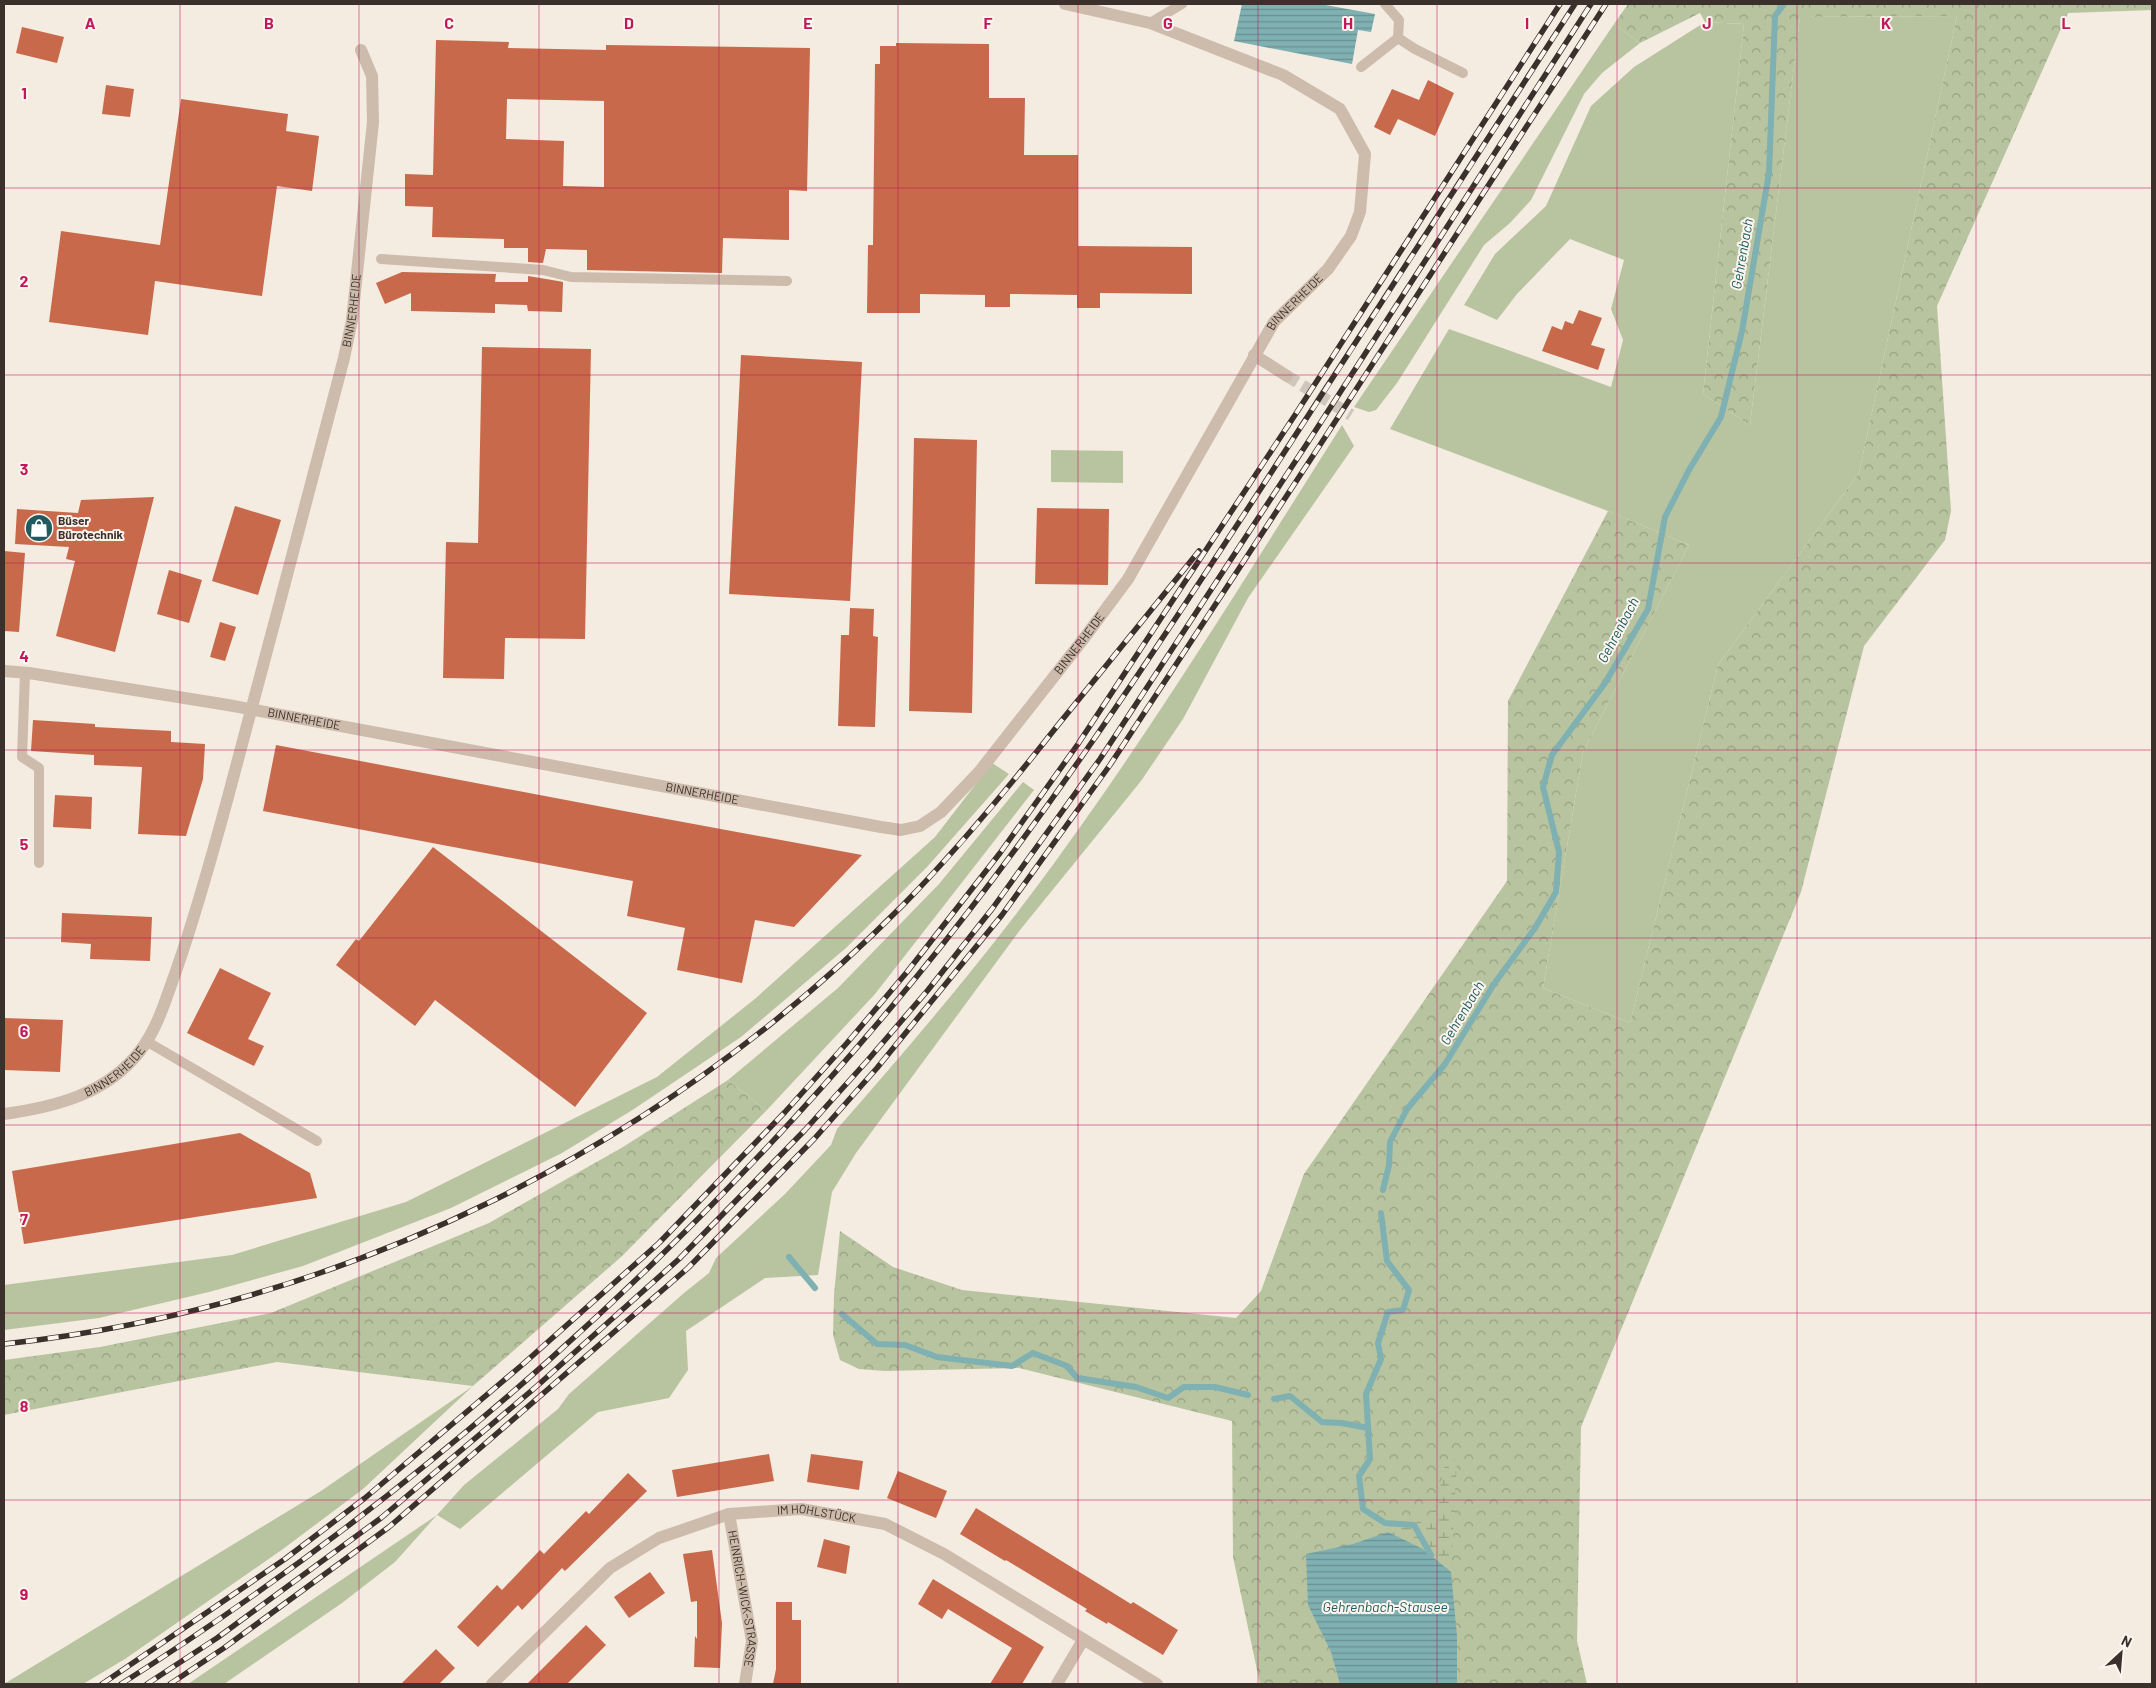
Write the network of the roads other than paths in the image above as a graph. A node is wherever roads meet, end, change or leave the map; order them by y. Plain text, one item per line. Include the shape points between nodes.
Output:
1 (1065, 4) edge
2 (1182, 4) edge
3 (1385, 4) edge
4 (1150, 23) junction
5 (1398, 38) junction
6 (361, 50) dead end
7 (1361, 67) dead end
8 (1462, 73) dead end
9 (381, 259) dead end
10 (787, 281) dead end
11 (1254, 355) junction
12 (1287, 376) tunnel mouth
13 (4, 671) edge
14 (25, 672) junction
15 (251, 710) junction
16 (38, 863) dead end
17 (146, 1041) junction
18 (4, 1114) edge
19 (317, 1141) dead end
20 (729, 1514) junction
21 (1083, 1640) junction
22 (492, 1684) edge
23 (745, 1684) edge
24 (1057, 1684) edge
25 (1157, 1684) edge

1 - 4 street, BINNERHEIDE
2 - 4 lane
3 - 5 lane via 1399,20
4 - 11 street, BINNERHEIDE via 1283,75 1340,109 1364,154 1360,212 1351,236 1328,269 1274,322
5 - 7 lane
5 - 8 lane
6 - 15 street, BINNERHEIDE via 372,76 373,122 352,320
9 - 10 lane via 543,270 571,276
11 - 12 street
11 - 15 street, BINNERHEIDE via 1128,579 979,772 940,812 920,826 901,830
13 - 14 street, BINNERHEIDE
14 - 15 street, BINNERHEIDE
14 - 16 lane via 22,757 39,768
15 - 17 street, BINNERHEIDE via 206,879 162,1011
17 - 18 street, BINNERHEIDE via 114,1078 76,1099
17 - 19 lane
20 - 21 street, IM HOHLSTÜCK via 801,1509 885,1524 944,1554
20 - 22 street, IM HOHLSTÜCK via 659,1538 610,1568
20 - 23 street, HEINRICH-WICK-STRASSE via 752,1641
21 - 24 street
21 - 25 street, IM HOHLSTÜCK

